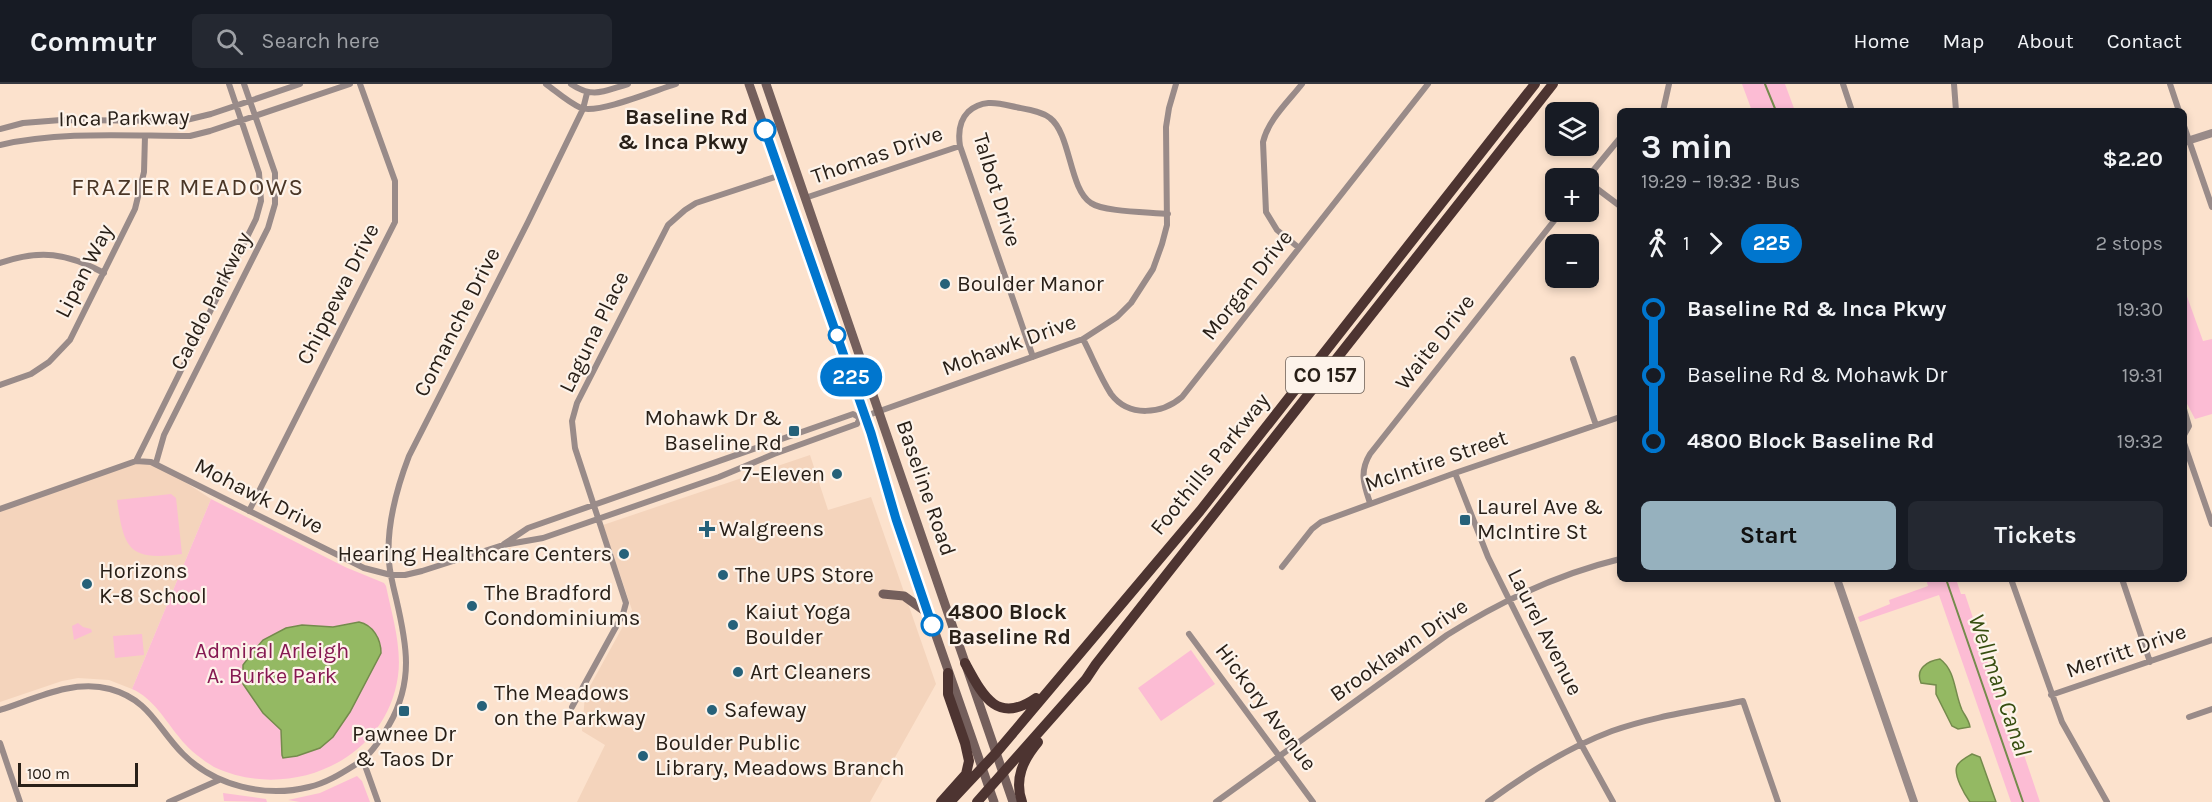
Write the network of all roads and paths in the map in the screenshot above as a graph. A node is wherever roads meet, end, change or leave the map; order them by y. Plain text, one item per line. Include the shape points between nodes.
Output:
1 (229, 84) edge
2 (244, 84) edge
3 (300, 84) edge
4 (350, 84) edge
5 (360, 84) edge
6 (546, 84) edge
7 (571, 84) edge
8 (628, 84) edge
9 (676, 84) edge
10 (749, 84) edge
11 (766, 84) edge
12 (1176, 84) edge
13 (1302, 84) edge
14 (1428, 84) edge
15 (1535, 84) edge
16 (1553, 84) edge
17 (1669, 84) edge
18 (1843, 84) edge
19 (1954, 84) edge
20 (2169, 84) edge
21 (587, 93) junction
22 (250, 100) junction
23 (237, 105) junction
24 (1664, 108) edge
25 (1851, 108) edge
26 (1956, 108) edge
27 (2178, 108) edge
28 (583, 109) junction
29 (255, 116) junction
30 (242, 120) junction
31 (0, 129) edge
32 (2212, 133) edge
33 (146, 136) junction
34 (2187, 141) edge
35 (1617, 142) edge
36 (0, 145) edge
37 (960, 146) junction
38 (1597, 168) edge
39 (781, 175) junction
40 (1599, 189) edge
41 (805, 198) junction
42 (1617, 204) edge
43 (2212, 207) edge
44 (1168, 214) junction
45 (1553, 222) edge
46 (1299, 248) junction
47 (0, 263) edge
48 (104, 273) junction
49 (1083, 339) junction
50 (1033, 357) junction
51 (1573, 359) dead end
52 (0, 385) edge
53 (879, 411) junction
54 (862, 417) junction
55 (1617, 418) edge
56 (1596, 425) junction
57 (2187, 452) edge
58 (136, 461) junction
59 (156, 463) junction
60 (1455, 472) junction
61 (1370, 503) junction
62 (594, 505) junction
63 (0, 509) edge
64 (249, 512) junction
65 (599, 519) junction
66 (2212, 524) edge
67 (503, 545) junction
68 (1617, 560) edge
69 (1282, 567) dead end
70 (391, 575) junction
71 (1838, 582) edge
72 (2012, 582) edge
73 (2123, 582) edge
74 (883, 594) dead end
75 (1508, 599) junction
76 (929, 614) junction
77 (1189, 634) dead end
78 (2212, 640) edge
79 (2150, 662) junction
80 (965, 663) junction
81 (948, 673) junction
82 (1086, 679) junction
83 (1057, 680) junction
84 (2051, 695) junction
85 (572, 707) dead end
86 (2212, 709) edge
87 (0, 710) edge
88 (2189, 717) dead end
89 (0, 743) edge
90 (1581, 744) junction
91 (996, 753) junction
92 (1280, 756) junction
93 (363, 760) junction
94 (982, 768) junction
95 (1003, 772) junction
96 (219, 780) junction
97 (989, 787) junction
98 (21, 802) edge
99 (169, 802) edge
100 (378, 802) edge
101 (941, 802) edge
102 (950, 802) edge
103 (977, 802) edge
104 (994, 802) edge
105 (1013, 802) edge
106 (1022, 802) edge
107 (1216, 802) edge
108 (1313, 802) edge
109 (1488, 802) edge
110 (1613, 802) edge
111 (1778, 802) edge
112 (1914, 802) edge
113 (2107, 802) edge

1 - 23 street, Caddo Parkway
2 - 22 street, Caddo Parkway
3 - 22 street, Inca Parkway
4 - 29 street, Inca Parkway
5 - 64 street, Chippewa Drive via 395,181 395,222
6 - 28 street
7 - 21 street
8 - 21 street
9 - 28 street via 609,106
10 - 39 main road, Baseline Road
11 - 41 main road, Baseline Road
12 - 44 street, Mohawk Drive via 1166,127
13 - 46 street via 1272,122 1263,142 1266,212 1277,230
14 - 46 street, Morgan Drive
15 - 83 highway, Foothills Parkway / CO 157 via 1200,510
16 - 82 highway, Foothills Parkway / CO 157
17 - 24 street
18 - 25 street
19 - 26 street
20 - 27 street
21 - 28 street, Comanche Drive
22 - 23 street, Inca Parkway
22 - 29 street, Caddo Parkway
23 - 30 street, Caddo Parkway
23 - 31 street, Inca Parkway via 182,121 61,120
28 - 70 street, Comanche Drive via 410,456 394,503 389,535
29 - 30 street, Inca Parkway
29 - 59 street, Caddo Parkway via 275,173 272,219 164,435
30 - 33 street, Inca Parkway via 190,136
30 - 58 street, Caddo Parkway via 261,187 256,219
32 - 34 street
33 - 36 street, Inca Parkway via 24,139
33 - 48 street, Lipan Way via 141,191
34 - 43 street
35 - 38 street
37 - 41 street, Thomas Drive
37 - 44 street, Talbot Drive via 960,124 974,107 1000,103 1043,114 1056,124 1088,206
37 - 50 street, Talbot Drive
39 - 54 main road, Baseline Road
39 - 62 street, Laguna Place via 696,203 668,225 572,421 572,434
40 - 42 street
41 - 53 main road, Baseline Road
44 - 49 street, Mohawk Drive via 1162,244 1143,287 1117,317
45 - 61 street, Waite Drive via 1370,454 1363,481
46 - 49 street, Morgan Drive via 1182,397 1164,409 1142,411 1119,402
47 - 48 street via 53,254
48 - 52 street, Lipan Way via 64,348 32,374
49 - 50 street, Mohawk Drive
50 - 53 street, Mohawk Drive
51 - 56 street
53 - 54 street, Mohawk Drive
53 - 80 main road, Baseline Road
54 - 62 street, Mohawk Drive via 853,414
54 - 65 street, Mohawk Drive via 854,426
54 - 76 main road, Baseline Road
55 - 56 street, McIntire Street
56 - 60 street, McIntire Street
57 - 66 street
58 - 59 street, Mohawk Drive
58 - 63 street, Mohawk Drive
59 - 64 street, Mohawk Drive
60 - 61 street, McIntire Street
60 - 75 street, Laurel Avenue
61 - 69 street, McIntire Street via 1321,522
62 - 65 street, Laguna Place
62 - 67 street, Mohawk Drive via 528,528
64 - 70 street, Mohawk Drive via 364,568
65 - 67 street, Mohawk Drive via 531,541
65 - 85 street, Laguna Place via 626,603
67 - 70 street, Mohawk Drive via 422,571
68 - 75 street, Brooklawn Drive
70 - 93 street, Comanche Drive via 405,637 406,674 397,711
71 - 112 street
72 - 84 street
73 - 79 street
74 - 76 main road via 904,596
75 - 90 street, Laurel Avenue
75 - 92 street, Brooklawn Drive via 1447,635
76 - 81 main road, Baseline Road
77 - 92 street, Hickory Avenue
78 - 79 street, Merritt Drive
79 - 84 street, Merritt Drive
80 - 83 highway via 993,704 1007,710 1025,705
80 - 91 main road, Baseline Road
81 - 94 main road, Baseline Road
81 - 101 highway via 948,694 969,761 966,774
82 - 95 highway, Foothills Parkway / CO 157
82 - 106 highway via 1024,763 1018,785
83 - 91 highway, Foothills Parkway / CO 157
84 - 113 street via 2074,747
86 - 88 street
87 - 96 street via 68,688 110,689 153,715 183,754
89 - 98 street
90 - 109 street via 1528,773
90 - 110 street, Laurel Avenue
90 - 111 street via 1641,723 1743,701
91 - 94 highway, Foothills Parkway / CO 157
91 - 95 main road, Baseline Road
92 - 107 street, Brooklawn Drive
92 - 108 street, Hickory Avenue
93 - 96 street via 329,780 285,791
93 - 100 street
94 - 97 main road, Baseline Road
94 - 102 highway, Foothills Parkway / CO 157
95 - 97 highway, Foothills Parkway / CO 157
95 - 105 main road, Baseline Road
96 - 99 street
97 - 103 highway, Foothills Parkway / CO 157
97 - 104 main road, Baseline Road

